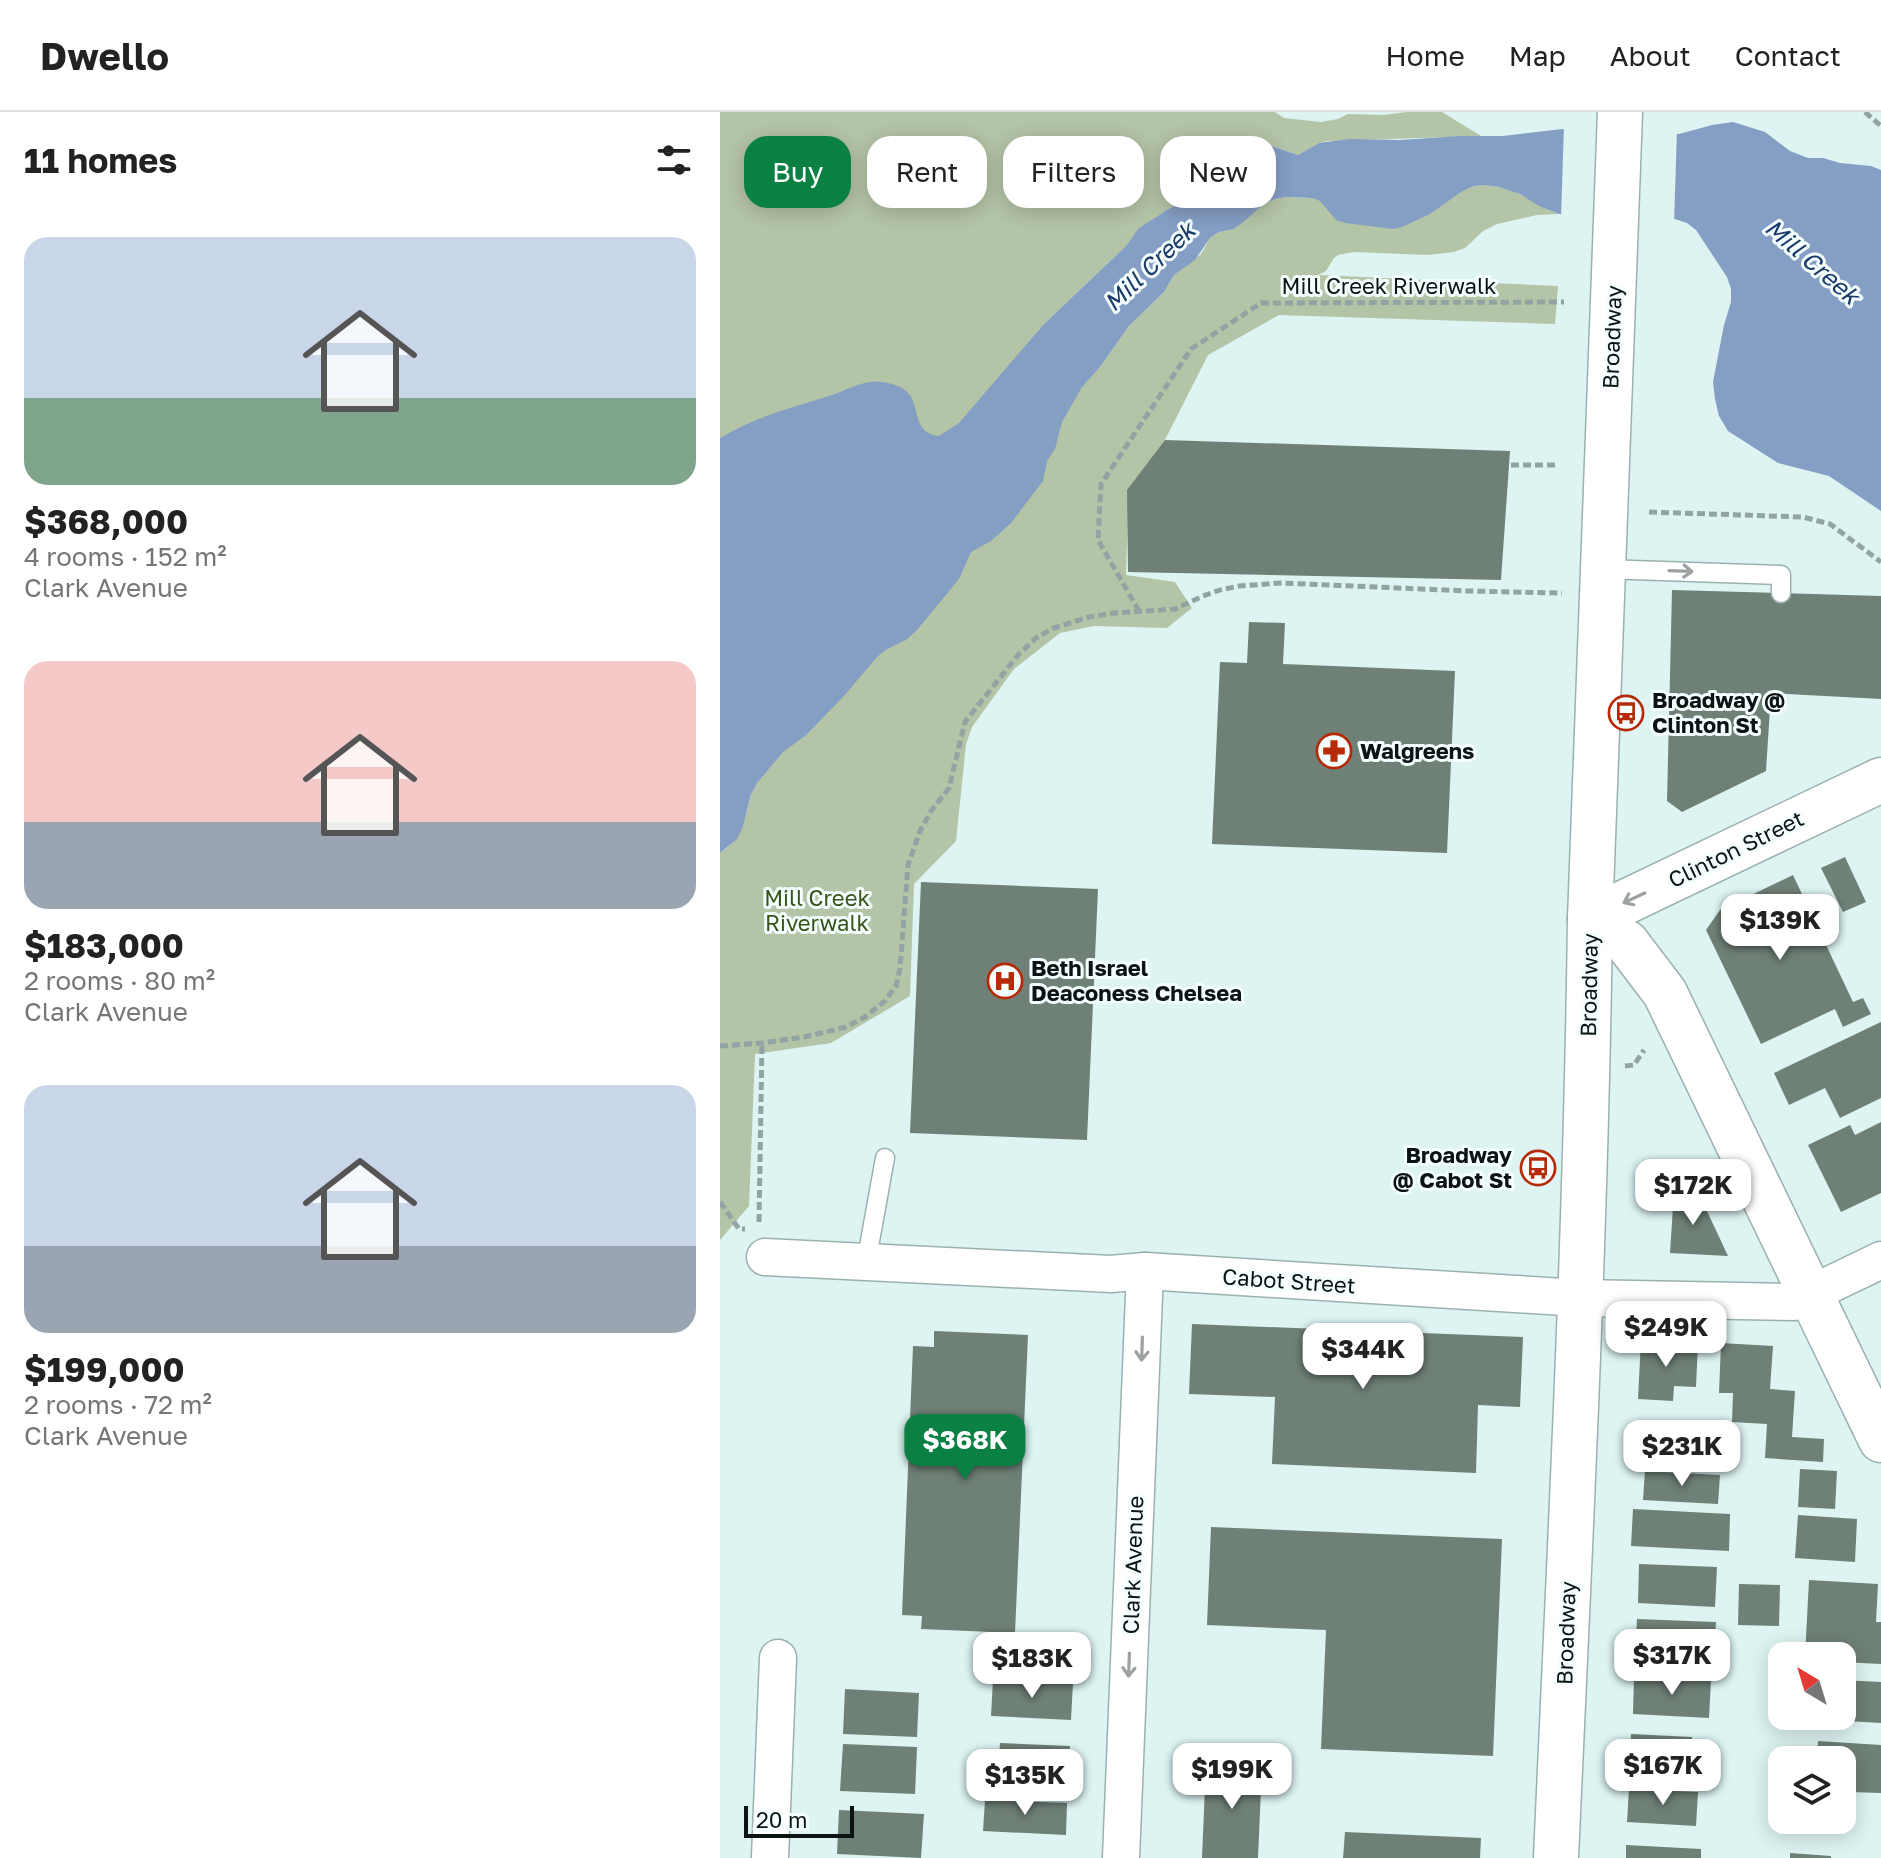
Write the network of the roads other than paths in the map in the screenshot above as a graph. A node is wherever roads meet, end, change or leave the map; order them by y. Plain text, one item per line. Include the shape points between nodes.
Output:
1 (1620, 112) edge
2 (1603, 581) junction
3 (1781, 593) dead end
4 (1881, 780) edge
5 (1590, 919) junction
6 (885, 1158) dead end
7 (757, 1239) road end
8 (1881, 1260) edge
9 (866, 1263) junction
10 (1145, 1271) junction
11 (1812, 1294) junction
12 (1580, 1298) junction
13 (1881, 1440) edge
14 (778, 1658) dead end
15 (770, 1858) edge
16 (1121, 1858) edge
17 (1556, 1858) edge

1 - 2 main road, Broadway
2 -> 3 lane via 1781,575
2 - 5 main road, Broadway
4 -> 5 main road, Clinton Street
5 - 11 main road via 1627,943 1665,993
5 - 12 main road, Broadway
6 - 9 lane
7 - 9 street, Cabot Street
8 - 11 street, Cabot Street
9 - 10 street, Cabot Street
10 - 12 street, Cabot Street
10 -> 16 street, Clark Avenue
11 - 12 street, Cabot Street via 1794,1302
11 - 13 main road
12 - 17 main road, Broadway
14 - 15 street

